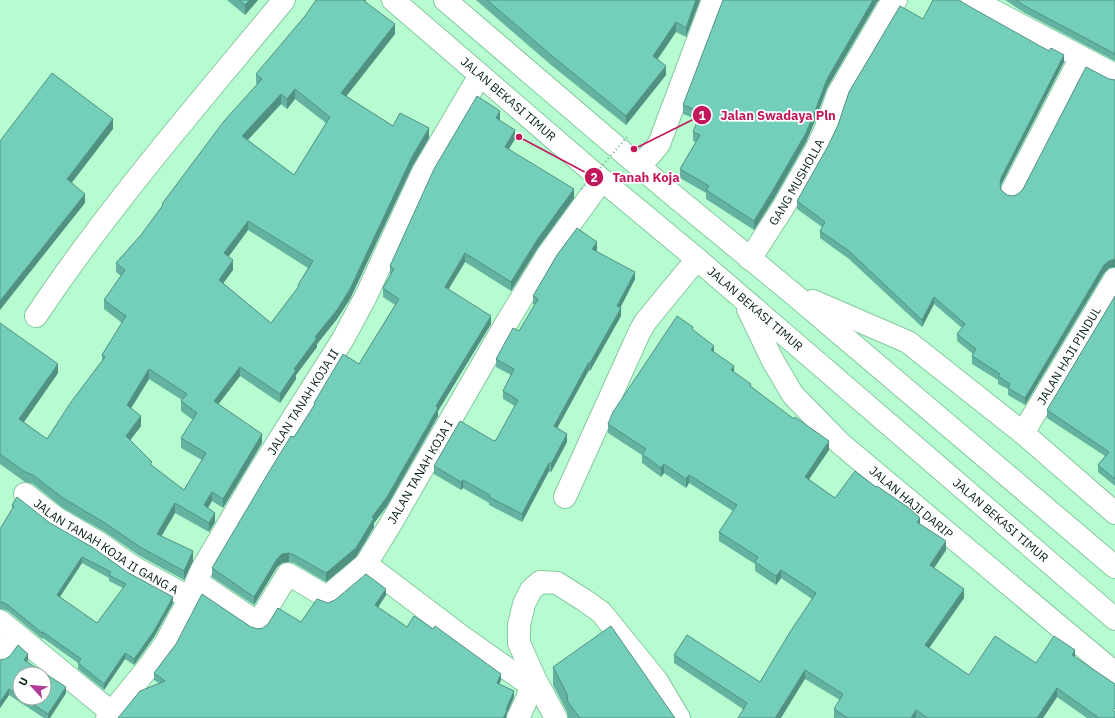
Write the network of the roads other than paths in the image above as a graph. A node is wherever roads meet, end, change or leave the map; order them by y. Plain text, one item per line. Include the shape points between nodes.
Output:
1 (284, 0) edge
2 (393, 0) edge
3 (445, 0) edge
4 (713, 0) edge
5 (896, 0) edge
6 (973, 0) edge
7 (1080, 57) junction
8 (480, 75) junction
9 (1115, 75) edge
10 (659, 144) junction
11 (638, 165) junction
12 (602, 180) junction
13 (667, 190) junction
14 (1012, 191) dead end
15 (697, 259) junction
16 (750, 259) junction
17 (1115, 279) edge
18 (791, 292) junction
19 (744, 300) junction
20 (36, 316) dead end
21 (1023, 433) junction
22 (24, 494) dead end
23 (566, 497) dead end
24 (1115, 513) edge
25 (366, 564) junction
26 (1115, 567) edge
27 (193, 590) junction
28 (1115, 619) edge
29 (8, 627) edge
30 (0, 654) edge
31 (1115, 673) edge
32 (109, 715) edge
33 (518, 718) edge
34 (556, 718) edge
35 (680, 718) edge

1 - 20 street via 136,180 62,277
2 - 8 street, JALAN BEKASI TIMUR
3 - 11 street
4 - 10 street
5 - 16 street, GANG MUSHOLLA via 888,8 838,94 817,148
6 - 7 street
7 - 9 street
7 - 14 street
8 - 12 street, JALAN BEKASI TIMUR
8 - 27 street, JALAN TANAH KOJA II via 424,172 343,339 259,472 201,571
10 - 11 street
10 - 13 street
11 - 13 street
12 - 15 street, JALAN BEKASI TIMUR
12 - 25 street, JALAN TANAH KOJA I via 543,263 504,326
13 - 16 street
15 - 19 street, JALAN BEKASI TIMUR
15 - 23 street via 640,331
16 - 18 street
17 - 21 street, JALAN HAJI PINDUL
18 - 21 street via 908,342
18 - 26 street
19 - 28 street, JALAN BEKASI TIMUR
19 - 31 street, JALAN HAJI DARIP via 773,361 793,395 841,444
21 - 24 street
22 - 27 street, JALAN TANAH KOJA II GANG A via 56,518 133,567
25 - 27 street, JALAN TANAH KOJA I via 328,597 288,574 258,623
25 - 33 street via 526,682 529,691
27 - 32 street, JALAN TANAH KOJA II via 165,644
29 - 30 street
29 - 32 street
34 - 35 street via 519,643 518,625 524,604 531,590 540,582 557,583 601,612 657,681

